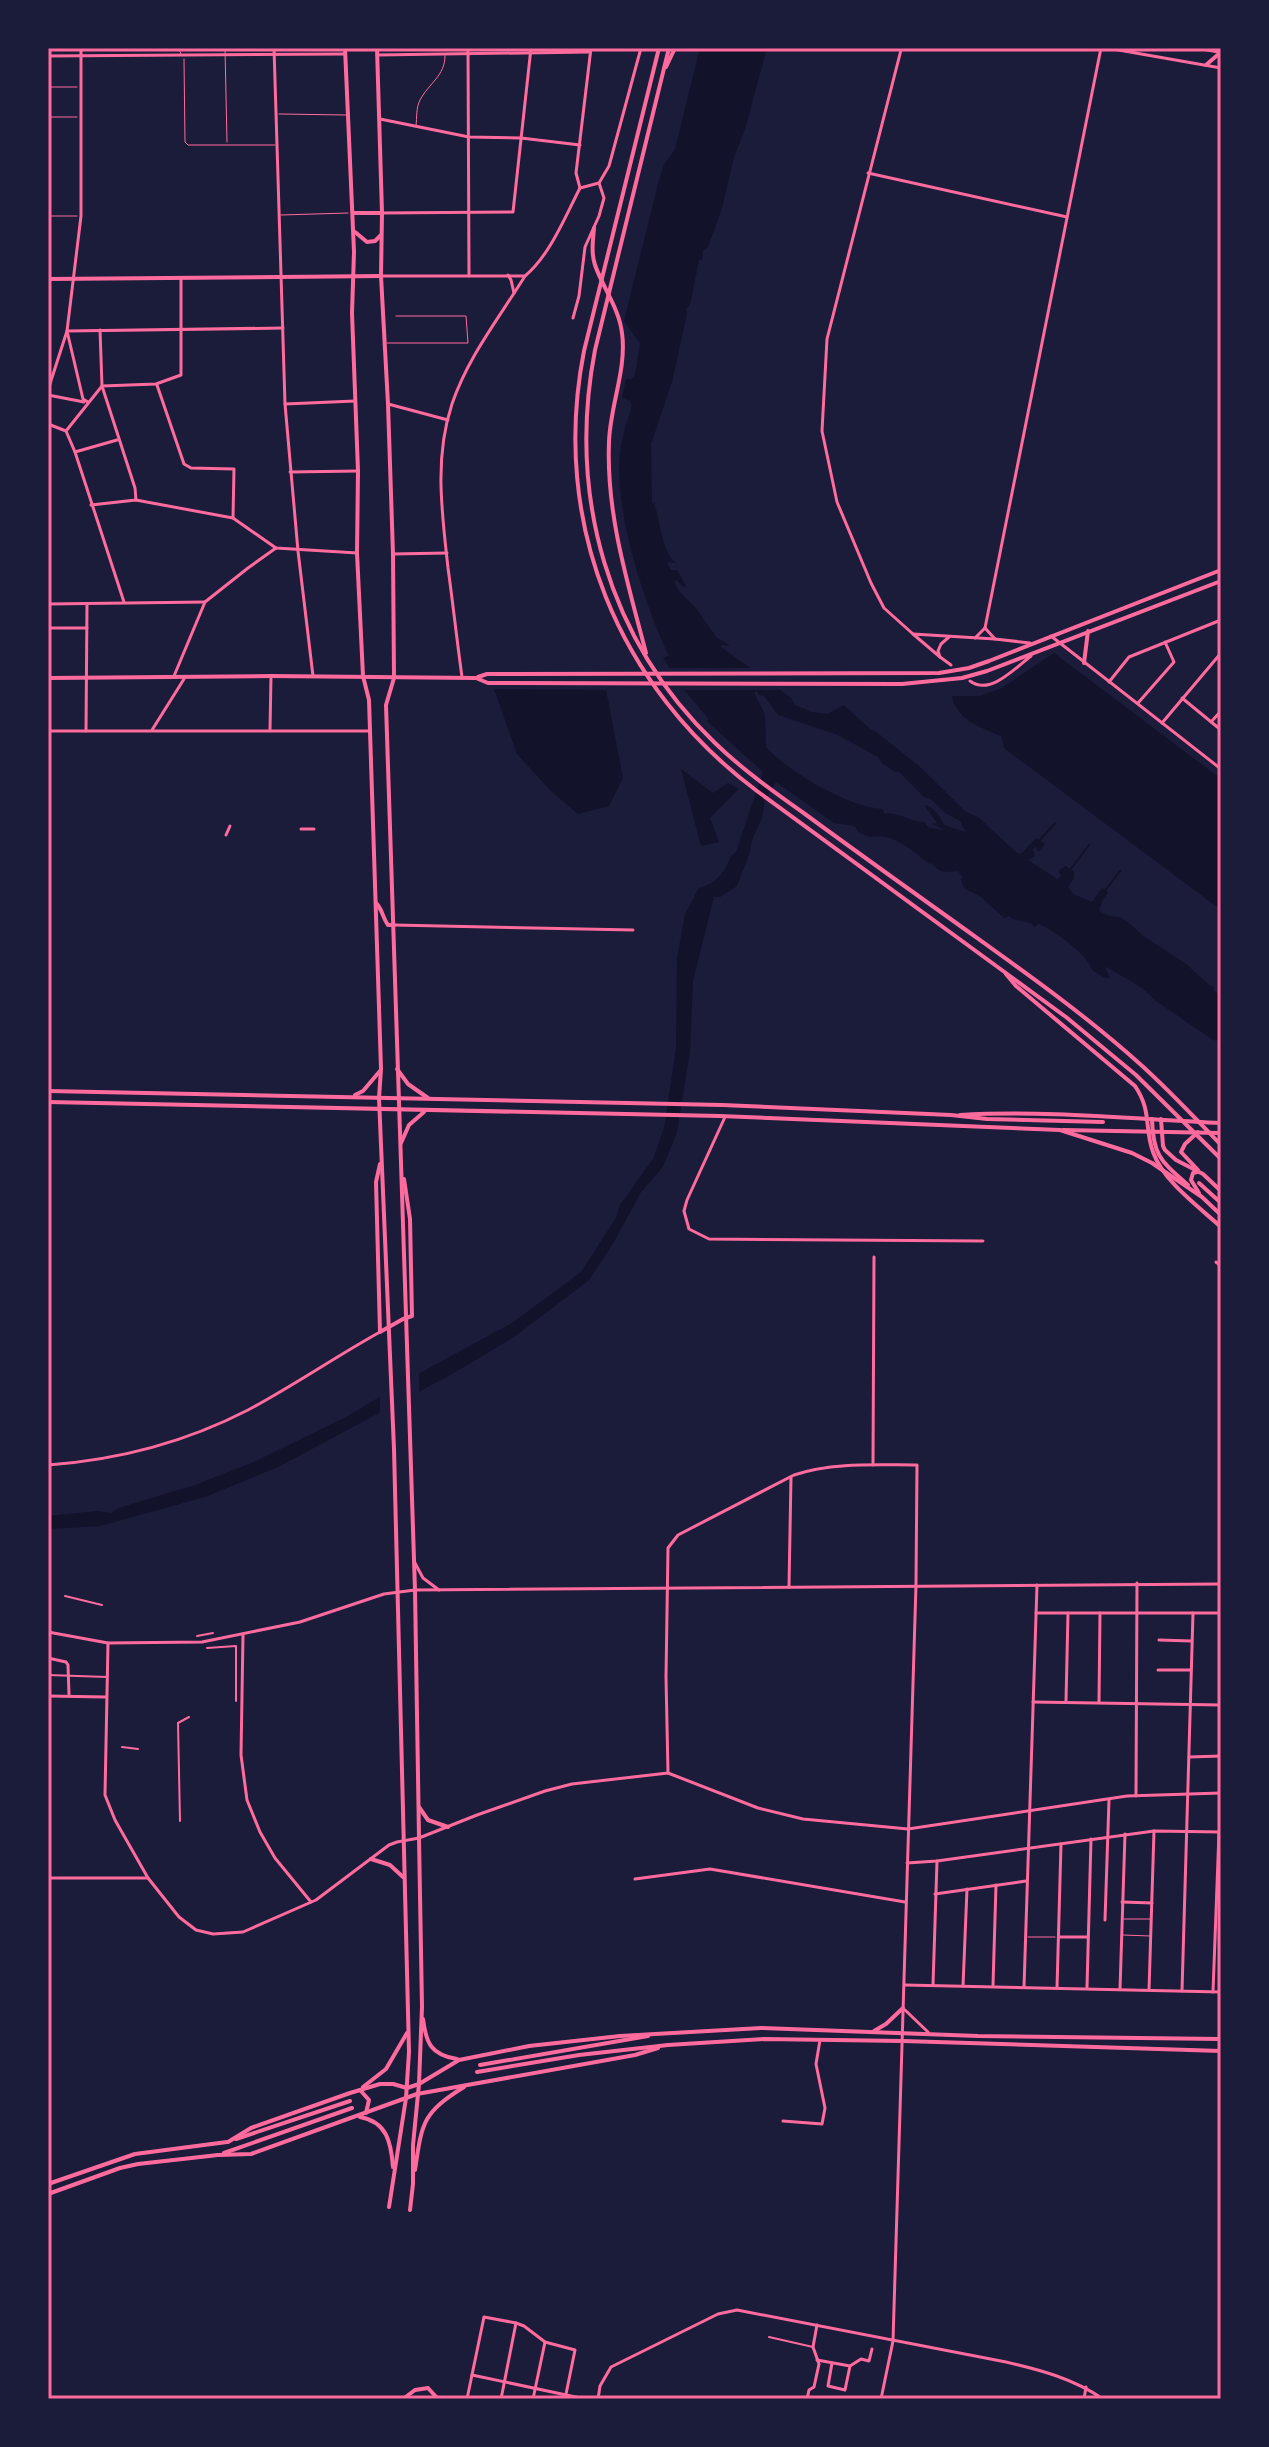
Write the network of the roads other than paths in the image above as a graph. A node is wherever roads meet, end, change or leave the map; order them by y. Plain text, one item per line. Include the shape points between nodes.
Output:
1 (81, 48) edge
2 (179, 48) edge
3 (225, 48) edge
4 (274, 48) edge
5 (377, 48) edge
6 (641, 48) edge
7 (659, 48) edge
8 (672, 48) edge
9 (1101, 48) edge
10 (1107, 48) edge
11 (1199, 48) edge
12 (468, 50) edge
13 (591, 50) edge
14 (901, 50) edge
15 (345, 51) edge
16 (530, 51) edge
17 (1221, 52) edge
18 (446, 54) junction
19 (182, 55) junction
20 (225, 55) junction
21 (274, 55) junction
22 (377, 55) junction
23 (48, 56) edge
24 (81, 56) junction
25 (1206, 65) junction
26 (1221, 68) edge
27 (48, 87) edge
28 (82, 87) junction
29 (276, 114) junction
30 (349, 115) junction
31 (48, 117) edge
32 (81, 117) junction
33 (380, 119) junction
34 (416, 126) junction
35 (469, 137) junction
36 (521, 138) junction
37 (227, 145) junction
38 (277, 145) junction
39 (580, 145) junction
40 (868, 173) junction
41 (599, 183) junction
42 (580, 188) junction
43 (353, 213) junction
44 (382, 213) junction
45 (468, 213) junction
46 (279, 215) junction
47 (48, 216) edge
48 (81, 216) junction
49 (1068, 217) junction
50 (594, 228) junction
51 (354, 231) junction
52 (381, 234) junction
53 (508, 275) junction
54 (352, 276) junction
55 (381, 276) junction
56 (469, 276) junction
57 (525, 276) junction
58 (280, 277) junction
59 (181, 278) junction
60 (48, 279) edge
61 (72, 279) junction
62 (514, 293) junction
63 (396, 316) dead end
64 (573, 318) dead end
65 (284, 328) junction
66 (182, 329) junction
67 (100, 330) junction
68 (67, 331) junction
69 (384, 343) junction
70 (156, 384) junction
71 (102, 386) junction
72 (48, 392) edge
73 (355, 401) junction
74 (88, 402) junction
75 (285, 404) junction
76 (388, 404) junction
77 (448, 420) junction
78 (48, 424) edge
79 (66, 431) junction
80 (119, 440) junction
81 (75, 452) junction
82 (358, 471) junction
83 (290, 472) junction
84 (136, 500) junction
85 (91, 505) junction
86 (233, 518) junction
87 (276, 548) junction
88 (298, 551) junction
89 (357, 553) junction
90 (447, 553) junction
91 (393, 554) junction
92 (1221, 570) edge
93 (1220, 583) edge
94 (124, 602) junction
95 (205, 602) junction
96 (48, 604) edge
97 (87, 604) junction
98 (1221, 620) edge
99 (48, 628) edge
100 (87, 628) junction
101 (985, 628) junction
102 (1088, 631) junction
103 (913, 634) junction
104 (1051, 636) junction
105 (949, 637) junction
106 (975, 638) junction
107 (995, 639) junction
108 (1165, 642) junction
109 (1059, 643) junction
110 (1034, 644) junction
111 (1221, 653) edge
112 (1033, 655) junction
113 (940, 657) junction
114 (648, 660) junction
115 (1084, 663) junction
116 (951, 665) dead end
117 (174, 676) junction
118 (185, 676) junction
119 (271, 676) junction
120 (313, 676) junction
121 (363, 676) junction
122 (86, 677) junction
123 (48, 678) edge
124 (394, 678) junction
125 (462, 678) junction
126 (476, 678) junction
127 (970, 681) dead end
128 (1109, 682) junction
129 (1182, 698) junction
130 (1137, 704) junction
131 (1221, 711) edge
132 (1211, 722) junction
133 (1162, 723) junction
134 (152, 730) junction
135 (270, 730) junction
136 (1221, 730) edge
137 (48, 731) edge
138 (86, 731) junction
139 (370, 731) junction
140 (1221, 769) edge
141 (230, 826) dead end
142 (301, 829) dead end
143 (314, 829) dead end
144 (226, 835) dead end
145 (376, 903) junction
146 (394, 925) junction
147 (633, 930) dead end
148 (1000, 966) junction
149 (396, 1068) junction
150 (381, 1069) junction
151 (48, 1091) edge
152 (351, 1097) junction
153 (379, 1098) junction
154 (400, 1099) junction
155 (430, 1100) junction
156 (48, 1102) edge
157 (380, 1110) junction
158 (400, 1110) junction
159 (425, 1111) junction
160 (951, 1115) junction
161 (722, 1117) junction
162 (1152, 1119) junction
163 (1161, 1119) junction
164 (1103, 1122) dead end
165 (1221, 1123) edge
166 (1060, 1130) junction
167 (1152, 1131) junction
168 (1161, 1131) junction
169 (1199, 1132) junction
170 (1221, 1133) edge
171 (400, 1145) junction
172 (1221, 1145) edge
173 (381, 1157) junction
174 (1221, 1159) edge
175 (401, 1161) junction
176 (1203, 1174) junction
177 (1199, 1183) dead end
178 (1221, 1191) edge
179 (1202, 1197) junction
180 (1221, 1203) edge
181 (1221, 1215) edge
182 (1221, 1227) edge
183 (983, 1241) dead end
184 (874, 1257) dead end
185 (1216, 1262) dead end
186 (1221, 1266) edge
187 (380, 1332) junction
188 (48, 1465) edge
189 (873, 1465) junction
190 (791, 1477) junction
191 (413, 1559) junction
192 (1137, 1583) junction
193 (1221, 1584) edge
194 (916, 1585) junction
195 (1037, 1585) junction
196 (789, 1587) junction
197 (668, 1588) junction
198 (415, 1590) junction
199 (439, 1590) junction
200 (398, 1592) junction
201 (65, 1596) dead end
202 (102, 1605) dead end
203 (1036, 1613) junction
204 (1068, 1613) junction
205 (1100, 1613) junction
206 (1136, 1613) junction
207 (1193, 1613) junction
208 (1221, 1613) edge
209 (48, 1632) edge
210 (213, 1633) dead end
211 (243, 1635) junction
212 (197, 1636) dead end
213 (1159, 1640) dead end
214 (1192, 1641) junction
215 (108, 1643) junction
216 (207, 1648) dead end
217 (48, 1658) edge
218 (1158, 1670) dead end
219 (1191, 1670) junction
220 (48, 1675) edge
221 (69, 1675) junction
222 (107, 1677) junction
223 (48, 1696) edge
224 (69, 1697) junction
225 (106, 1697) junction
226 (236, 1701) dead end
227 (1033, 1702) junction
228 (1066, 1702) junction
229 (1099, 1702) junction
230 (1136, 1702) junction
231 (1190, 1704) junction
232 (1221, 1705) edge
233 (189, 1717) dead end
234 (122, 1747) dead end
235 (138, 1749) dead end
236 (171, 1753) dead end
237 (179, 1753) junction
238 (1221, 1756) edge
239 (1189, 1757) junction
240 (668, 1773) junction
241 (1188, 1793) junction
242 (1221, 1793) edge
243 (1136, 1796) junction
244 (1109, 1799) junction
245 (418, 1806) junction
246 (1030, 1810) junction
247 (180, 1821) dead end
248 (448, 1827) junction
249 (908, 1829) junction
250 (1154, 1831) junction
251 (1187, 1831) junction
252 (1220, 1832) edge
253 (1125, 1834) junction
254 (1109, 1836) junction
255 (419, 1838) junction
256 (1091, 1839) junction
257 (404, 1841) junction
258 (1061, 1844) junction
259 (1028, 1849) junction
260 (371, 1859) junction
261 (937, 1861) junction
262 (907, 1863) junction
263 (48, 1878) edge
264 (148, 1878) junction
265 (404, 1878) junction
266 (635, 1879) dead end
267 (1027, 1881) junction
268 (996, 1885) junction
269 (967, 1889) junction
270 (935, 1894) junction
271 (1218, 1900) edge
272 (311, 1902) junction
273 (905, 1902) junction
274 (1122, 1902) junction
275 (1152, 1903) junction
276 (1121, 1919) junction
277 (1153, 1919) junction
278 (1105, 1920) dead end
279 (1121, 1935) junction
280 (1026, 1937) junction
281 (1059, 1937) junction
282 (1089, 1937) junction
283 (1152, 1937) junction
284 (904, 1985) junction
285 (933, 1985) junction
286 (963, 1986) junction
287 (993, 1986) junction
288 (1024, 1987) junction
289 (1057, 1988) junction
290 (1087, 1989) junction
291 (1120, 1989) junction
292 (1149, 1990) junction
293 (1182, 1991) junction
294 (1213, 1992) junction
295 (1221, 1992) edge
296 (422, 2007) junction
297 (903, 2008) junction
298 (408, 2031) junction
299 (686, 2031) junction
300 (873, 2032) junction
301 (903, 2033) junction
302 (931, 2034) junction
303 (1221, 2039) edge
304 (820, 2040) junction
305 (903, 2041) junction
306 (668, 2045) junction
307 (1221, 2051) edge
308 (459, 2060) junction
309 (480, 2065) dead end
310 (477, 2072) dead end
311 (419, 2084) junction
312 (467, 2086) junction
313 (407, 2088) junction
314 (360, 2090) junction
315 (350, 2093) junction
316 (417, 2094) junction
317 (406, 2098) junction
318 (350, 2101) dead end
319 (352, 2108) dead end
320 (366, 2113) junction
321 (357, 2117) junction
322 (783, 2121) dead end
323 (228, 2142) junction
324 (218, 2155) junction
325 (393, 2177) junction
326 (48, 2184) edge
327 (413, 2184) junction
328 (48, 2194) edge
329 (389, 2207) dead end
330 (410, 2210) dead end
331 (516, 2323) junction
332 (817, 2325) junction
333 (769, 2337) dead end
334 (893, 2341) junction
335 (545, 2342) junction
336 (813, 2347) junction
337 (872, 2349) dead end
338 (817, 2360) junction
339 (832, 2363) junction
340 (850, 2366) junction
341 (472, 2375) junction
342 (505, 2382) junction
343 (1086, 2387) junction
344 (535, 2388) junction
345 (566, 2397) edge
346 (403, 2399) edge
347 (438, 2399) edge
348 (467, 2399) edge
349 (501, 2399) edge
350 (533, 2399) edge
351 (585, 2399) edge
352 (598, 2399) edge
353 (807, 2399) edge
354 (881, 2399) edge
355 (1084, 2399) edge
356 (1103, 2399) edge

1 - 24 street
2 - 19 lane
3 - 20 lane
4 - 21 street
5 - 22 main road
6 - 41 street via 609,166
7 - 148 main road via 579,379 580,496 601,589 647,679 708,750
8 - 114 main road via 595,350 586,438 604,563 619,608
9 - 49 street
10 - 25 street
11 - 17 main road
12 - 16 street
12 - 18 street
12 - 35 street
13 - 16 street
13 - 39 street
14 - 40 street
15 - 21 street
15 - 30 main road
16 - 36 street
17 - 25 main road
18 - 22 street
18 - 34 lane via 442,73 419,104
19 - 20 street
19 - 24 street
19 - 37 lane via 185,142
20 - 21 street
20 - 37 lane
21 - 29 street
22 - 33 main road
23 - 24 street
24 - 28 street
25 - 26 street
27 - 28 lane
28 - 32 street
29 - 30 lane
29 - 38 street
30 - 43 main road
31 - 32 lane
32 - 48 street
33 - 34 street
33 - 44 main road
34 - 35 street
35 - 36 street
35 - 45 street
36 - 39 street
36 - 45 street via 513,212
37 - 38 lane
38 - 46 street
39 - 42 street
40 - 49 street
40 - 103 street via 827,339 822,431 837,502 871,583 884,608
41 - 42 street
41 - 50 street via 604,198
42 - 57 street via 548,247
43 - 44 main road
43 - 46 lane
43 - 51 main road
44 - 45 street
44 - 52 main road
45 - 56 street
46 - 58 street
47 - 48 lane
48 - 61 street
49 - 101 street
50 - 64 street via 585,247
50 - 114 main road via 595,264 623,336 609,439 610,494
51 - 52 main road via 367,242
51 - 54 main road
52 - 55 main road
53 - 56 street
53 - 57 street
53 - 62 street
54 - 55 main road
54 - 58 main road
54 - 73 main road
55 - 56 street
55 - 69 main road
57 - 62 street
58 - 59 main road
58 - 65 street
59 - 61 main road
59 - 66 street
60 - 61 main road
61 - 68 street
62 - 77 street via 479,345
63 - 69 lane via 466,316 468,343
65 - 66 street
65 - 75 street
66 - 67 street
66 - 70 street via 181,375
67 - 68 street
67 - 71 street
68 - 72 street
68 - 74 street
69 - 76 main road
70 - 71 street
70 - 86 street via 184,464 234,469
71 - 74 street
71 - 80 street
72 - 74 street
73 - 75 street
73 - 82 main road
74 - 79 street
75 - 83 street
76 - 77 street
76 - 91 main road
77 - 90 street via 440,459
78 - 79 street
79 - 81 street
80 - 81 street
80 - 84 street
81 - 85 street
82 - 83 street
82 - 89 main road
83 - 88 street
84 - 85 street
84 - 86 street
85 - 94 street
86 - 87 street
87 - 88 street
87 - 95 street
88 - 89 street
88 - 120 street
89 - 121 main road
90 - 91 street
90 - 125 street
91 - 124 main road
92 - 104 main road
93 - 102 main road
94 - 95 street
94 - 97 street
95 - 117 street
96 - 97 street
97 - 100 street
98 - 108 street
99 - 100 street
100 - 122 street
101 - 106 street
101 - 107 street
102 - 109 main road
102 - 115 main road
103 - 105 street
103 - 113 street
104 - 109 street
104 - 110 main road
105 - 106 street
105 - 113 street via 941,644
106 - 107 street
107 - 110 street
108 - 128 street via 1129,657
108 - 130 street via 1174,662
109 - 112 main road
109 - 115 street
110 - 126 main road via 939,673
111 - 129 street
112 - 126 main road via 962,678 902,684 488,683
112 - 127 street via 991,685
113 - 116 street
114 - 172 main road via 680,705 727,754 1063,1001 1140,1063
115 - 128 street
117 - 118 main road
117 - 122 main road
118 - 119 main road
118 - 134 street
119 - 120 main road
119 - 135 street
120 - 121 main road
121 - 124 main road
121 - 139 main road
122 - 123 main road
122 - 138 street
124 - 125 main road
124 - 146 main road via 386,705
125 - 126 main road
128 - 130 street
129 - 132 street
129 - 133 street
130 - 133 street
131 - 132 street
132 - 136 street
133 - 140 street
134 - 135 street
134 - 138 street
135 - 139 street
137 - 138 street
139 - 145 main road
141 - 144 street
142 - 143 street
145 - 146 main road via 388,925
145 - 150 main road
146 - 147 street
146 - 149 main road
148 - 174 main road via 1136,1075
148 - 182 main road via 1016,986 1135,1086 1147,1106 1158,1164
149 - 154 main road
149 - 155 main road
150 - 152 main road
150 - 153 main road
151 - 152 main road
152 - 153 main road
153 - 154 main road
153 - 157 main road
154 - 155 main road
154 - 158 main road
155 - 160 main road
156 - 157 main road
157 - 158 main road
157 - 173 main road
158 - 159 main road
158 - 171 main road
159 - 161 main road
159 - 171 main road via 409,1125
160 - 162 main road
160 - 164 main road
161 - 166 main road
161 - 183 street via 684,1211 689,1229 709,1239
162 - 163 main road
162 - 167 main road
163 - 165 main road
163 - 168 main road
166 - 167 main road
166 - 179 main road via 1132,1153
167 - 168 main road
167 - 179 main road via 1160,1158
168 - 169 main road
168 - 176 main road via 1165,1150
169 - 170 main road
169 - 176 main road via 1181,1152
171 - 175 main road
173 - 187 main road via 376,1182
173 - 200 main road
175 - 187 main road via 410,1219 412,1316
175 - 191 main road
176 - 178 main road
176 - 179 main road via 1191,1177
177 - 180 main road
179 - 181 main road
184 - 189 street
185 - 186 street
187 - 188 street via 217,1424 119,1456
189 - 190 street via 811,1469
189 - 194 street via 917,1465
190 - 196 street
190 - 197 street via 678,1535 668,1545
191 - 198 main road
191 - 199 street via 420,1574
192 - 193 street
192 - 195 street
192 - 206 street
194 - 195 street
194 - 196 street
194 - 249 street
195 - 203 street
196 - 197 street
197 - 199 street
197 - 240 street
198 - 199 street
198 - 200 street
198 - 245 main road
200 - 211 street
200 - 257 main road
201 - 202 street
203 - 204 street
203 - 227 street
204 - 205 street
204 - 228 street
205 - 206 street
205 - 229 street
206 - 207 street
206 - 230 street
207 - 208 street
207 - 214 street
209 - 215 street
210 - 212 street
211 - 215 street via 202,1642
211 - 272 street via 241,1755 247,1800 275,1858
213 - 214 street
214 - 219 street
215 - 222 street
216 - 226 street via 236,1646
217 - 221 street via 66,1662
218 - 219 street
219 - 231 street
220 - 221 street
221 - 222 street
221 - 224 street
222 - 225 street
223 - 224 street
224 - 225 street
225 - 264 street via 107,1801
227 - 228 street
227 - 246 street
228 - 229 street
229 - 230 street
230 - 231 street
230 - 243 street
231 - 232 street
231 - 239 street
233 - 237 street via 178,1723
234 - 235 street
236 - 237 street
237 - 247 street
238 - 239 street
239 - 241 street
240 - 248 street via 572,1784
240 - 249 street via 758,1808 808,1820
241 - 242 street
241 - 243 street
241 - 251 street
243 - 244 street
244 - 246 street
244 - 254 street
245 - 248 main road via 428,1820
245 - 255 main road
246 - 249 street
246 - 259 street
248 - 255 street
249 - 262 street
250 - 251 street
250 - 253 street
250 - 275 street
251 - 252 street
251 - 293 street
252 - 271 street
253 - 254 street
253 - 274 street
254 - 256 street
254 - 278 street
255 - 257 street
255 - 296 main road
256 - 258 street
256 - 282 street
257 - 260 street
257 - 265 main road
258 - 259 street
258 - 281 street
259 - 261 street
259 - 267 street
260 - 265 main road via 390,1865
260 - 272 street
261 - 262 street
261 - 270 street
262 - 273 street
263 - 264 street
264 - 272 street via 184,1923 213,1934 243,1932
265 - 298 main road
266 - 273 street via 710,1869
267 - 268 street
267 - 280 street
268 - 269 street
268 - 287 street
269 - 270 street
269 - 286 street
270 - 285 street
271 - 294 street
273 - 284 street
274 - 275 street
274 - 276 street
275 - 277 street
276 - 277 lane
276 - 279 street
277 - 283 street
279 - 283 lane
279 - 291 street
280 - 281 lane
280 - 288 street
281 - 282 street
281 - 289 street
282 - 290 street
283 - 292 street
284 - 285 street
284 - 297 street
285 - 286 street
286 - 287 street
287 - 288 street
288 - 289 street
289 - 290 street
290 - 291 street
291 - 292 street
292 - 293 street
293 - 294 street
294 - 295 street
296 - 308 main road via 429,2044
296 - 311 main road
297 - 300 main road
297 - 301 street
297 - 302 street
298 - 313 main road
298 - 315 main road via 383,2073
299 - 300 main road
299 - 308 main road via 529,2046
299 - 309 main road
300 - 301 main road
301 - 302 main road
301 - 305 street
302 - 303 main road
304 - 305 main road
304 - 306 main road
304 - 322 street via 816,2064 825,2108 822,2124
305 - 307 main road
305 - 334 street
306 - 310 main road
306 - 312 main road
308 - 311 main road
311 - 313 main road
311 - 316 main road
312 - 316 main road
312 - 327 main road via 438,2104 424,2123
313 - 314 main road via 380,2084
313 - 317 main road
314 - 315 main road
314 - 320 main road via 369,2100
315 - 323 main road via 251,2128
316 - 317 main road
316 - 327 main road
317 - 320 main road
317 - 325 main road
318 - 323 main road
319 - 324 main road
320 - 321 main road
321 - 324 main road via 251,2154
321 - 325 main road via 386,2132
323 - 326 main road via 135,2154
324 - 328 main road via 120,2168
325 - 329 main road
327 - 330 main road
331 - 335 street
331 - 341 street via 484,2317
331 - 342 street
332 - 334 street
332 - 336 street
332 - 352 street via 737,2310 707,2320 611,2367
333 - 336 street
334 - 343 street via 1020,2365
334 - 354 street
335 - 344 street
335 - 345 street via 575,2350
336 - 338 street
337 - 340 street via 869,2361
338 - 339 street
338 - 353 street
339 - 340 street
339 - 340 street via 828,2386 845,2390
341 - 342 street
341 - 348 street
342 - 344 street
342 - 349 street
343 - 355 street
343 - 356 street
344 - 345 street
344 - 350 street
345 - 351 street
346 - 347 main road via 428,2388

